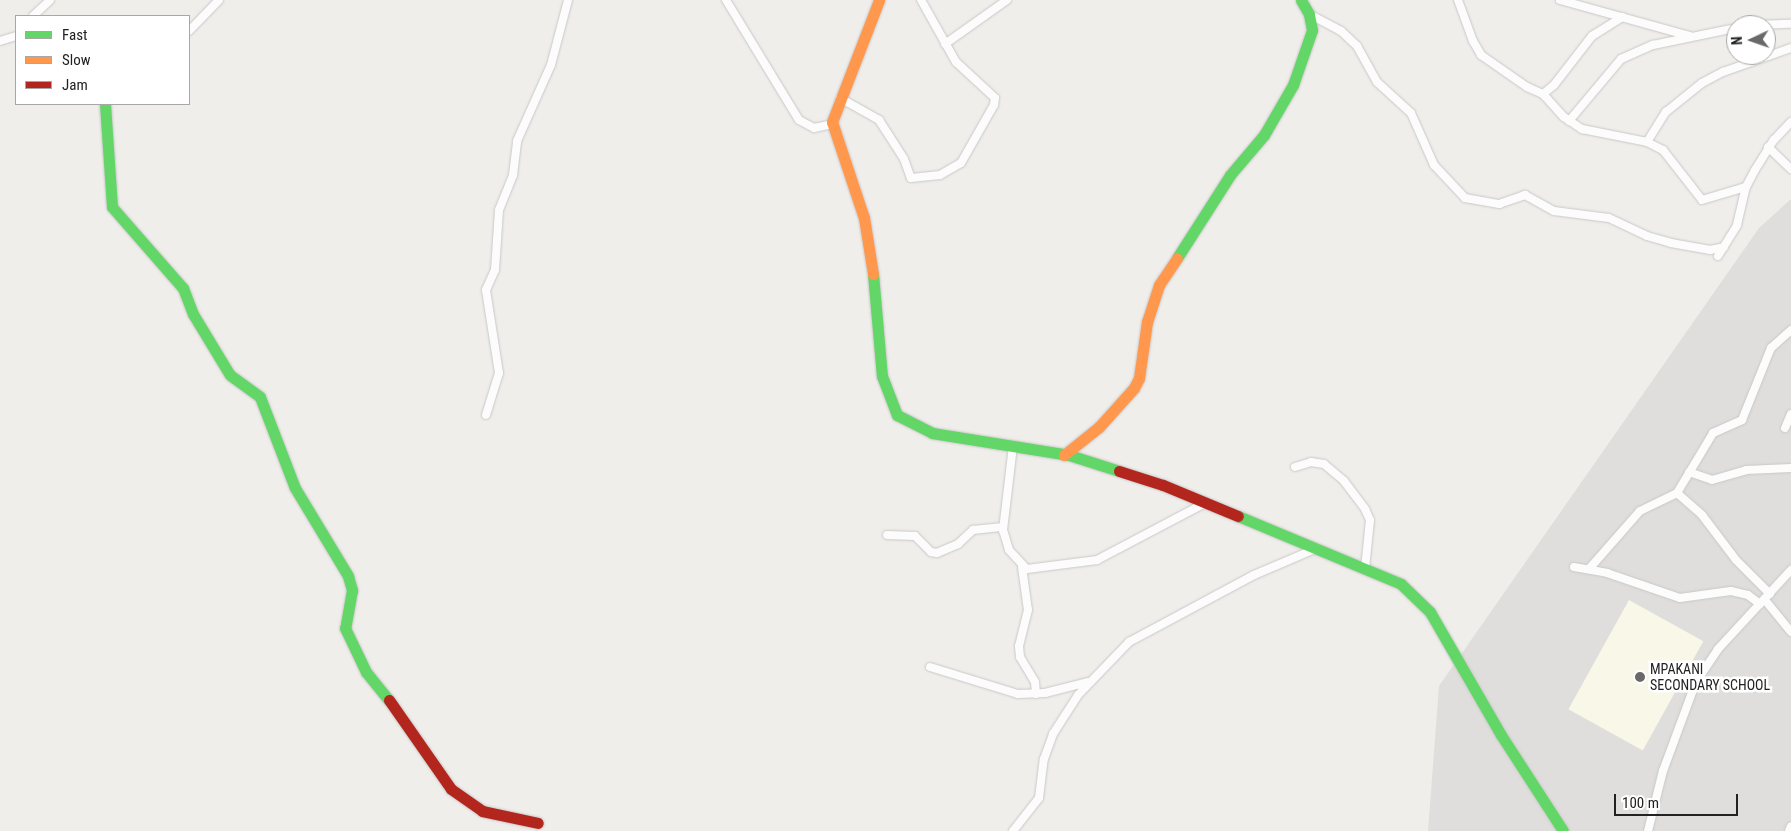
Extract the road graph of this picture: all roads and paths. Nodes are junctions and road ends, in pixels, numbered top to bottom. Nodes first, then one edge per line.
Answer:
1 (50, 0) edge
2 (219, 0) edge
3 (568, 0) edge
4 (726, 0) edge
5 (879, 0) edge
6 (921, 0) edge
7 (1007, 0) edge
8 (1301, 0) edge
9 (1458, 0) edge
10 (1560, 0) edge
11 (1310, 14) junction
12 (34, 15) edge
13 (1622, 17) junction
14 (1776, 24) edge
15 (1791, 24) edge
16 (190, 30) edge
17 (1726, 30) edge
18 (15, 36) edge
19 (1692, 37) junction
20 (0, 41) edge
21 (945, 44) junction
22 (1791, 48) edge
23 (1543, 94) junction
24 (840, 98) junction
25 (105, 105) edge
26 (1569, 121) junction
27 (1791, 122) edge
28 (832, 124) junction
29 (1647, 142) junction
30 (1768, 147) junction
31 (1791, 169) edge
32 (1746, 187) junction
33 (1724, 247) junction
34 (1718, 256) dead end
35 (1791, 330) edge
36 (1791, 414) edge
37 (486, 415) dead end
38 (1785, 428) dead end
39 (1013, 446) junction
40 (1064, 455) junction
41 (1295, 467) dead end
42 (1791, 468) edge
43 (1689, 472) junction
44 (1677, 493) junction
45 (1205, 503) junction
46 (1002, 527) junction
47 (887, 535) dead end
48 (1315, 549) junction
49 (1022, 567) junction
50 (1574, 567) dead end
51 (1365, 568) junction
52 (1589, 569) junction
53 (1791, 570) edge
54 (1765, 599) junction
55 (1791, 632) edge
56 (930, 667) dead end
57 (1090, 682) junction
58 (1036, 694) junction
59 (538, 823) dead end
60 (1791, 826) edge
61 (1013, 831) edge
62 (1563, 831) edge
63 (1648, 831) edge
64 (1789, 831) edge

1 - 12 street
2 - 16 street
3 - 37 street
4 - 28 street
5 - 24 street
6 - 21 street
7 - 21 street
8 - 11 street
9 - 23 street
10 - 13 street
11 - 33 street
11 - 40 street
13 - 19 street
13 - 23 street
14 - 15 street
17 - 19 street
18 - 20 street
19 - 26 street
21 - 24 street
22 - 29 street
23 - 26 street
24 - 28 street
25 - 59 street
26 - 29 street
27 - 30 street
28 - 39 street
29 - 32 street
30 - 31 street
30 - 32 street
32 - 33 street
33 - 34 street
35 - 43 street
36 - 38 street
39 - 40 street
39 - 46 street
40 - 45 street
41 - 51 street
42 - 43 street
43 - 44 street
44 - 52 street
44 - 54 street
45 - 48 street
45 - 49 street
46 - 47 street
46 - 49 street
48 - 51 street
48 - 57 street
49 - 58 street
50 - 52 street
51 - 62 street
52 - 54 street
53 - 54 street
54 - 55 street
54 - 63 street
56 - 58 street
57 - 58 street
57 - 61 street
60 - 64 street

